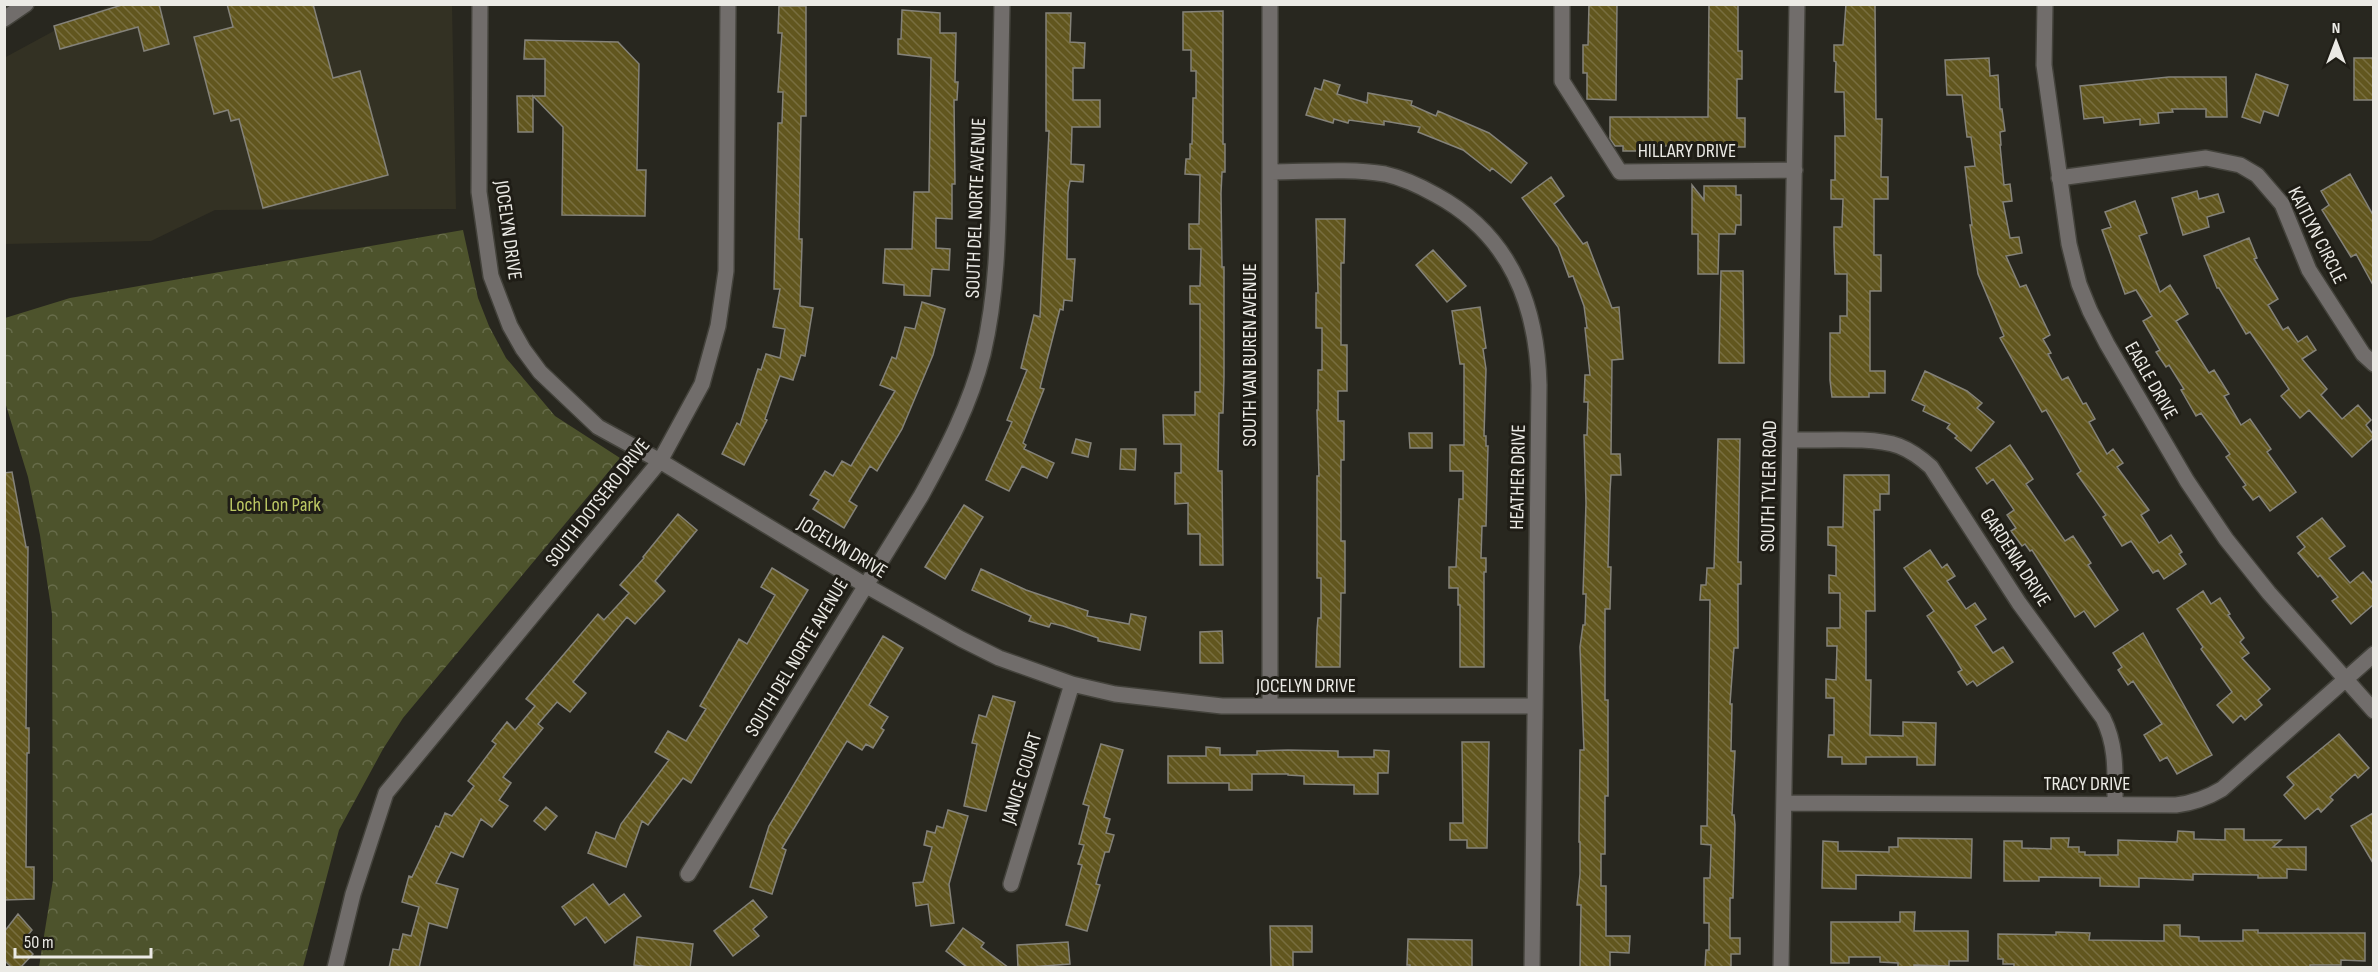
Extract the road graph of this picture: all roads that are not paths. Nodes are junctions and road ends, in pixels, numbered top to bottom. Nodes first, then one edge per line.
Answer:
1 (26, 4) edge
2 (480, 4) edge
3 (728, 4) edge
4 (1002, 4) edge
5 (1270, 4) edge
6 (1562, 4) edge
7 (1797, 4) edge
8 (2045, 4) edge
9 (4, 18) edge
10 (1795, 170) junction
11 (1271, 172) junction
12 (2059, 178) junction
13 (2373, 364) edge
14 (1790, 440) junction
15 (660, 461) junction
16 (865, 585) junction
17 (2373, 654) edge
18 (2345, 679) junction
19 (1072, 684) junction
20 (1270, 705) junction
21 (1535, 706) junction
22 (2373, 711) edge
23 (1784, 803) junction
24 (2115, 804) junction
25 (688, 874) dead end
26 (1011, 884) dead end
27 (335, 968) edge
28 (1532, 968) edge
29 (1781, 968) edge

1 - 9 street
2 - 15 street, JOCELYN DRIVE
3 - 15 street, SOUTH DOTSERO DRIVE
4 - 16 street, SOUTH DEL NORTE AVENUE
5 - 11 street, SOUTH VAN BUREN AVENUE
6 - 10 street, HILLARY DRIVE
7 - 10 street, SOUTH TYLER ROAD
8 - 12 street, EAGLE DRIVE
10 - 14 street, SOUTH TYLER ROAD
11 - 20 street, SOUTH VAN BUREN AVENUE
11 - 21 street, HEATHER DRIVE
12 - 13 street, KAITLYN CIRCLE
12 - 18 street, EAGLE DRIVE
14 - 23 street, SOUTH TYLER ROAD
14 - 24 street, GARDENIA DRIVE
15 - 16 street, JOCELYN DRIVE
15 - 27 street, SOUTH DOTSERO DRIVE
16 - 19 street, JOCELYN DRIVE
16 - 25 street, SOUTH DEL NORTE AVENUE
17 - 18 street
18 - 22 street, EAGLE DRIVE
18 - 24 street, TRACY DRIVE
19 - 20 street, JOCELYN DRIVE
19 - 26 street, JANICE COURT
20 - 21 street, JOCELYN DRIVE
21 - 28 street, HEATHER DRIVE
23 - 24 street, TRACY DRIVE
23 - 29 street, SOUTH TYLER ROAD

